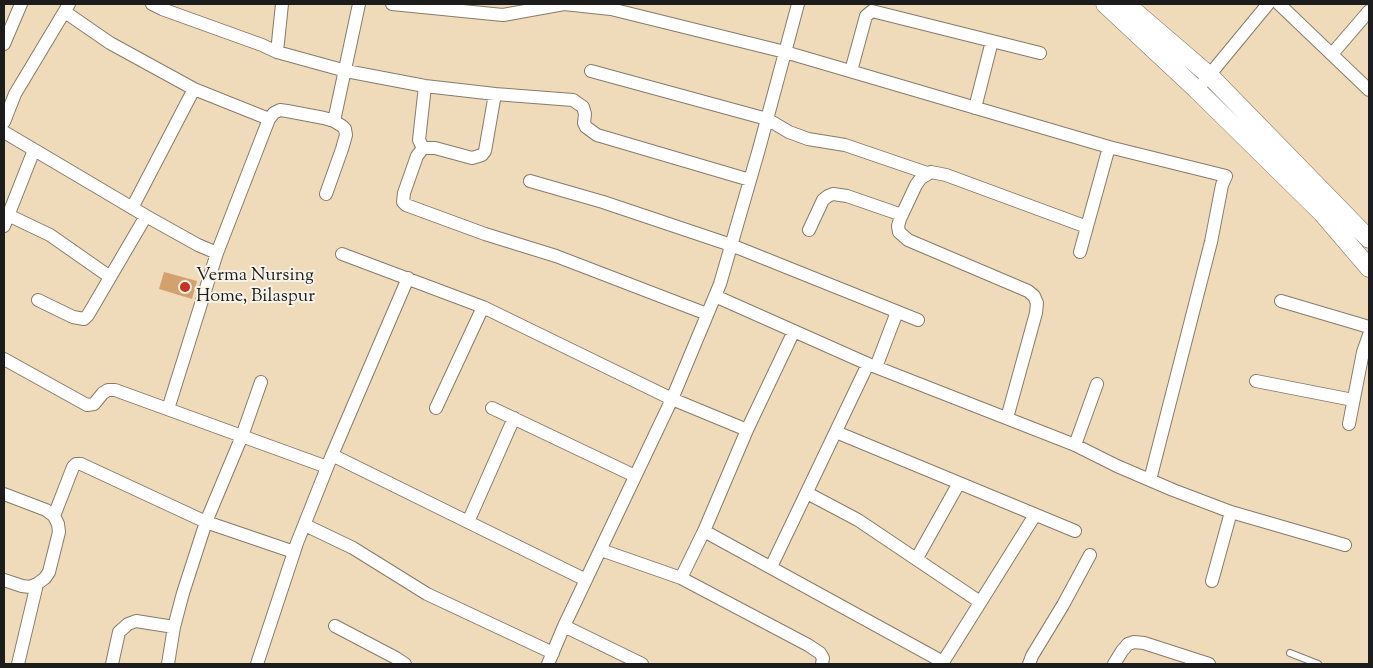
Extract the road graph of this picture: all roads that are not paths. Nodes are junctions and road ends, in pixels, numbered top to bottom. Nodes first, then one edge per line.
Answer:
1 (152, 4) edge
2 (282, 4) edge
3 (359, 4) edge
4 (392, 4) edge
5 (798, 4) edge
6 (1106, 4) edge
7 (1126, 4) edge
8 (1268, 4) edge
9 (1279, 4) edge
10 (18, 5) edge
11 (436, 6) edge
12 (532, 6) edge
13 (611, 6) edge
14 (67, 8) edge
15 (1369, 11) edge
16 (992, 41) junction
17 (4, 44) edge
18 (277, 52) junction
19 (785, 52) junction
20 (1040, 53) dead end
21 (1332, 54) junction
22 (346, 70) junction
23 (591, 72) dead end
24 (851, 72) junction
25 (1210, 76) junction
26 (425, 86) junction
27 (194, 89) junction
28 (1198, 90) junction
29 (1369, 90) edge
30 (494, 94) junction
31 (975, 108) junction
32 (269, 119) junction
33 (767, 119) junction
34 (334, 121) junction
35 (4, 122) edge
36 (4, 132) edge
37 (1109, 147) junction
38 (423, 148) junction
39 (34, 150) junction
40 (927, 173) junction
41 (750, 180) junction
42 (530, 182) dead end
43 (326, 194) dead end
44 (132, 208) junction
45 (902, 215) junction
46 (146, 216) junction
47 (6, 220) edge
48 (1087, 227) junction
49 (809, 230) dead end
50 (1369, 239) edge
51 (731, 245) junction
52 (1080, 252) dead end
53 (217, 253) junction
54 (342, 254) dead end
55 (1369, 268) edge
56 (110, 277) junction
57 (408, 278) junction
58 (715, 296) junction
59 (38, 300) dead end
60 (1281, 301) dead end
61 (483, 307) junction
62 (897, 312) junction
63 (707, 314) junction
64 (918, 320) dead end
65 (1369, 327) edge
66 (794, 330) junction
67 (1369, 335) edge
68 (4, 358) edge
69 (872, 365) junction
70 (1256, 381) dead end
71 (261, 382) dead end
72 (1097, 384) dead end
73 (672, 399) junction
74 (1353, 400) junction
75 (436, 408) dead end
76 (492, 408) dead end
77 (168, 410) junction
78 (514, 418) junction
79 (1007, 418) junction
80 (1349, 424) dead end
81 (747, 430) junction
82 (836, 432) junction
83 (242, 436) junction
84 (1075, 445) junction
85 (330, 461) junction
86 (636, 476) junction
87 (1150, 480) junction
88 (959, 483) junction
89 (807, 493) junction
90 (4, 494) edge
91 (1231, 512) junction
92 (1035, 515) junction
93 (54, 516) junction
94 (206, 522) junction
95 (468, 522) junction
96 (305, 525) junction
97 (704, 530) junction
98 (1075, 531) dead end
99 (1345, 545) dead end
100 (601, 550) junction
101 (294, 552) junction
102 (1090, 554) dead end
103 (917, 558) junction
104 (771, 567) junction
105 (681, 578) junction
106 (4, 580) edge
107 (586, 580) junction
108 (1212, 580) dead end
109 (37, 584) junction
110 (980, 602) junction
111 (335, 626) dead end
112 (564, 626) junction
113 (174, 628) junction
114 (1290, 653) dead end
115 (551, 659) edge
116 (943, 663) edge
117 (18, 664) edge
118 (112, 664) edge
119 (168, 664) edge
120 (257, 664) edge
121 (406, 664) edge
122 (642, 664) edge
123 (822, 664) edge
124 (1029, 664) edge
125 (1114, 664) edge
126 (1209, 664) edge
127 (1318, 664) edge

1 - 18 street
2 - 18 street
3 - 22 street
4 - 11 street
5 - 19 street
6 - 28 main road
7 - 25 main road
8 - 25 street
9 - 21 street
10 - 17 street
11 - 12 street
12 - 13 street
13 - 19 street
14 - 27 street
14 - 35 street
15 - 21 street
16 - 20 street
16 - 24 street
16 - 31 street
18 - 22 street
19 - 24 street
19 - 33 street
21 - 29 street
22 - 26 street
22 - 34 street
23 - 33 street
24 - 31 street
25 - 28 street
25 - 50 main road
26 - 30 street
26 - 38 street
27 - 32 street
27 - 44 street
28 - 55 main road
30 - 38 street
30 - 41 street
31 - 37 street
32 - 34 street
32 - 53 street
33 - 40 street
33 - 41 street
34 - 43 street
36 - 39 street
37 - 48 street
37 - 87 street
38 - 63 street
39 - 44 street
39 - 47 street
40 - 45 street
40 - 48 street
41 - 51 street
42 - 51 street
44 - 46 street
45 - 49 street
45 - 79 street
46 - 53 street
46 - 56 street
47 - 56 street
48 - 52 street
51 - 58 street
51 - 62 street
53 - 77 street
54 - 57 street
56 - 59 street
57 - 61 street
57 - 85 street
58 - 63 street
58 - 66 street
60 - 65 street
61 - 73 street
61 - 75 street
62 - 64 street
62 - 69 street
63 - 73 street
66 - 69 street
66 - 81 street
67 - 74 street
68 - 77 street
69 - 79 street
69 - 82 street
70 - 74 street
71 - 83 street
72 - 84 street
73 - 81 street
73 - 86 street
74 - 80 street
76 - 78 street
77 - 83 street
78 - 86 street
78 - 95 street
79 - 84 street
81 - 97 street
82 - 88 street
82 - 89 street
83 - 85 street
83 - 94 street
84 - 87 street
85 - 95 street
85 - 96 street
86 - 100 street
87 - 91 street
88 - 92 street
88 - 103 street
89 - 103 street
89 - 104 street
90 - 93 street
91 - 99 street
91 - 108 street
92 - 98 street
92 - 110 street
93 - 94 street
93 - 109 street
94 - 101 street
94 - 113 street
95 - 107 street
96 - 101 street
96 - 115 street
97 - 104 street
97 - 105 street
100 - 105 street
100 - 107 street
101 - 120 street
102 - 124 street
103 - 110 street
104 - 116 street
105 - 123 street
106 - 109 street
107 - 112 street
109 - 117 street
110 - 116 street
111 - 121 street
112 - 115 street
112 - 122 street
113 - 118 street
113 - 119 street
114 - 127 lane
125 - 126 street

